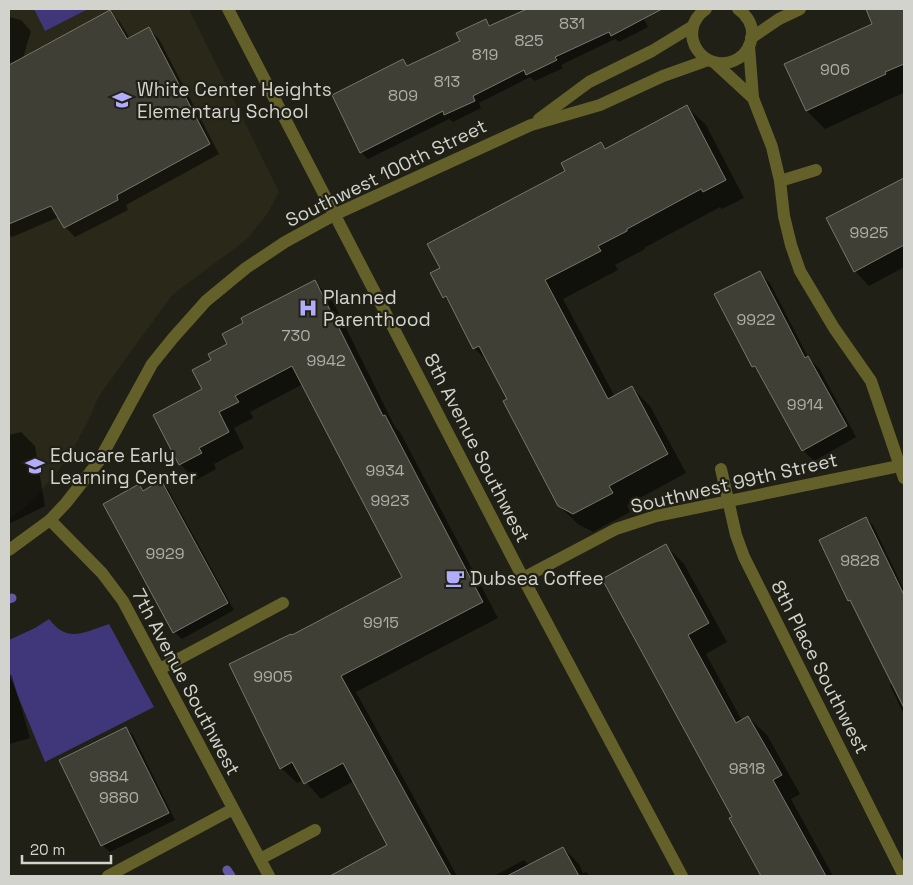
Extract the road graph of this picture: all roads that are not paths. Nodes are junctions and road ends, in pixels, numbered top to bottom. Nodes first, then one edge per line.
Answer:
1 (228, 9) edge
2 (693, 9) edge
3 (706, 9) edge
4 (738, 9) edge
5 (800, 9) edge
6 (694, 24) junction
7 (750, 42) junction
8 (712, 62) junction
9 (753, 98) junction
10 (531, 125) junction
11 (816, 170) dead end
12 (780, 181) junction
13 (336, 214) junction
14 (902, 465) edge
15 (721, 469) dead end
16 (904, 478) edge
17 (730, 501) junction
18 (50, 520) junction
19 (9, 550) edge
20 (523, 578) junction
21 (282, 603) dead end
22 (160, 669) junction
23 (234, 808) junction
24 (315, 830) dead end
25 (260, 858) junction
26 (108, 876) edge
27 (269, 876) edge
28 (682, 876) edge
29 (904, 876) edge

1 - 13 street, 8th Avenue Southwest
2 - 6 street
3 - 6 street, Southwest 100th Street
4 - 7 street
5 - 7 street
6 - 8 street
6 - 10 street, Southwest 100th Street
7 - 8 street, Southwest 100th Street
7 - 9 street
8 - 9 street
8 - 10 street, Southwest 100th Street
9 - 12 street
10 - 13 street, Southwest 100th Street
11 - 12 street
12 - 14 street
13 - 18 street, Southwest 100th Street
13 - 20 street, 8th Avenue Southwest
14 - 16 street
14 - 17 street, Southwest 99th Street
15 - 17 street, 8th Place Southwest
17 - 20 street, Southwest 99th Street
17 - 29 street, 8th Place Southwest
18 - 19 street, Southwest 100th Street
18 - 22 street, 7th Avenue Southwest
20 - 28 street, 8th Avenue Southwest
21 - 22 street
22 - 23 street, 7th Avenue Southwest
23 - 25 street, 7th Avenue Southwest
23 - 26 street
24 - 25 street
25 - 27 street, 7th Avenue Southwest

